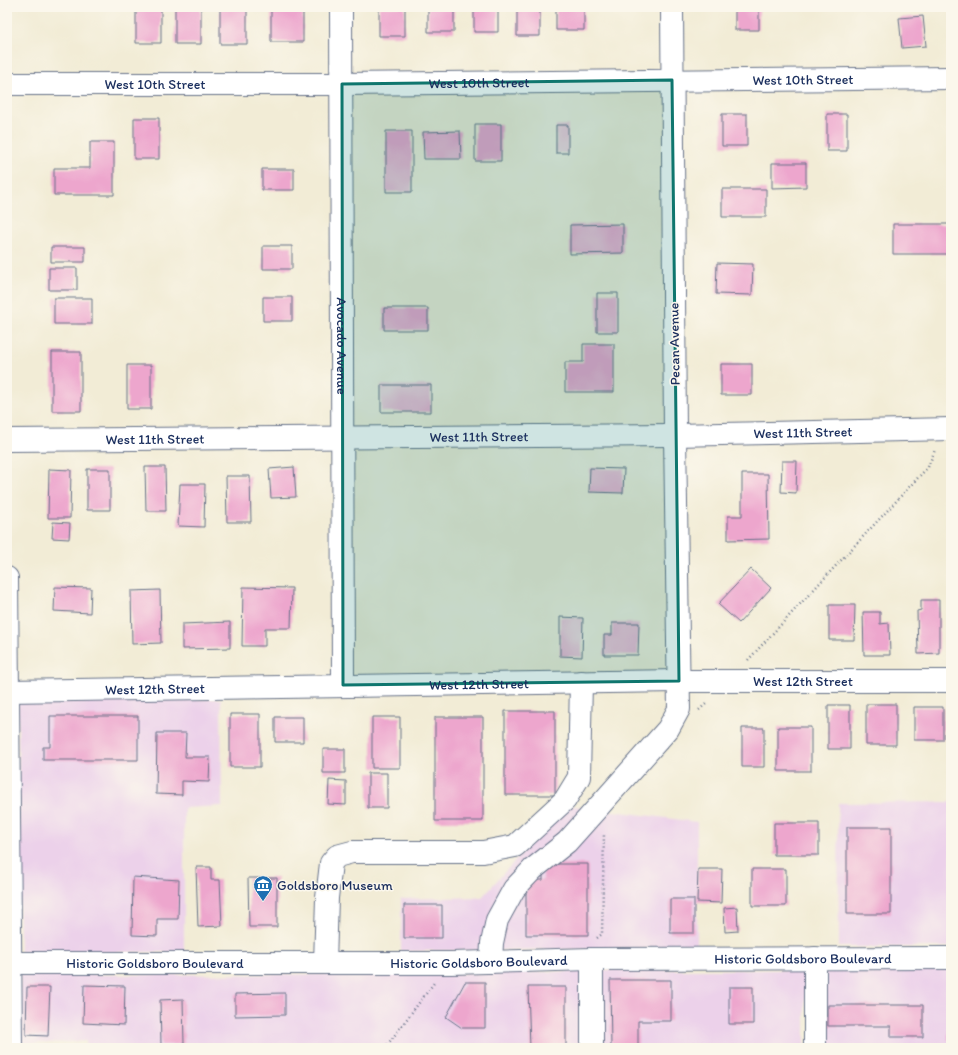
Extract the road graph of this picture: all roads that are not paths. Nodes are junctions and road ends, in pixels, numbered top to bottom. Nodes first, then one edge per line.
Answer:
1 (341, 7) edge
2 (672, 7) edge
3 (951, 78) edge
4 (672, 80) junction
5 (7, 84) edge
6 (342, 84) junction
7 (951, 429) edge
8 (675, 435) junction
9 (343, 437) junction
10 (7, 440) edge
11 (7, 578) edge
12 (951, 680) edge
13 (679, 681) junction
14 (581, 682) junction
15 (343, 686) junction
16 (8, 691) edge
17 (815, 958) junction
18 (951, 958) edge
19 (592, 959) junction
20 (491, 962) junction
21 (9, 963) edge
22 (325, 963) junction
23 (11, 1048) edge
24 (592, 1048) edge
25 (815, 1048) edge

1 - 6 street, Avocado Avenue
2 - 4 street, Pecan Avenue
3 - 4 street, West 10th Street
4 - 6 street, West 10th Street
4 - 8 street, Pecan Avenue
5 - 6 street, West 10th Street
6 - 9 street, Avocado Avenue
7 - 8 street, West 11th Street
8 - 9 street, West 11th Street
8 - 13 street, Pecan Avenue
9 - 10 street, West 11th Street
9 - 15 street, Avocado Avenue
11 - 16 street
12 - 13 street, West 12th Street
13 - 14 street, West 12th Street
13 - 20 street, Pecan Avenue
14 - 15 street, West 12th Street
14 - 22 street
15 - 16 street, West 12th Street
16 - 21 street
17 - 18 street, Historic Goldsboro Boulevard
17 - 19 street, Historic Goldsboro Boulevard
17 - 25 street
19 - 20 street, Historic Goldsboro Boulevard
19 - 24 street
20 - 22 street, Historic Goldsboro Boulevard
21 - 22 street, Historic Goldsboro Boulevard
21 - 23 street

